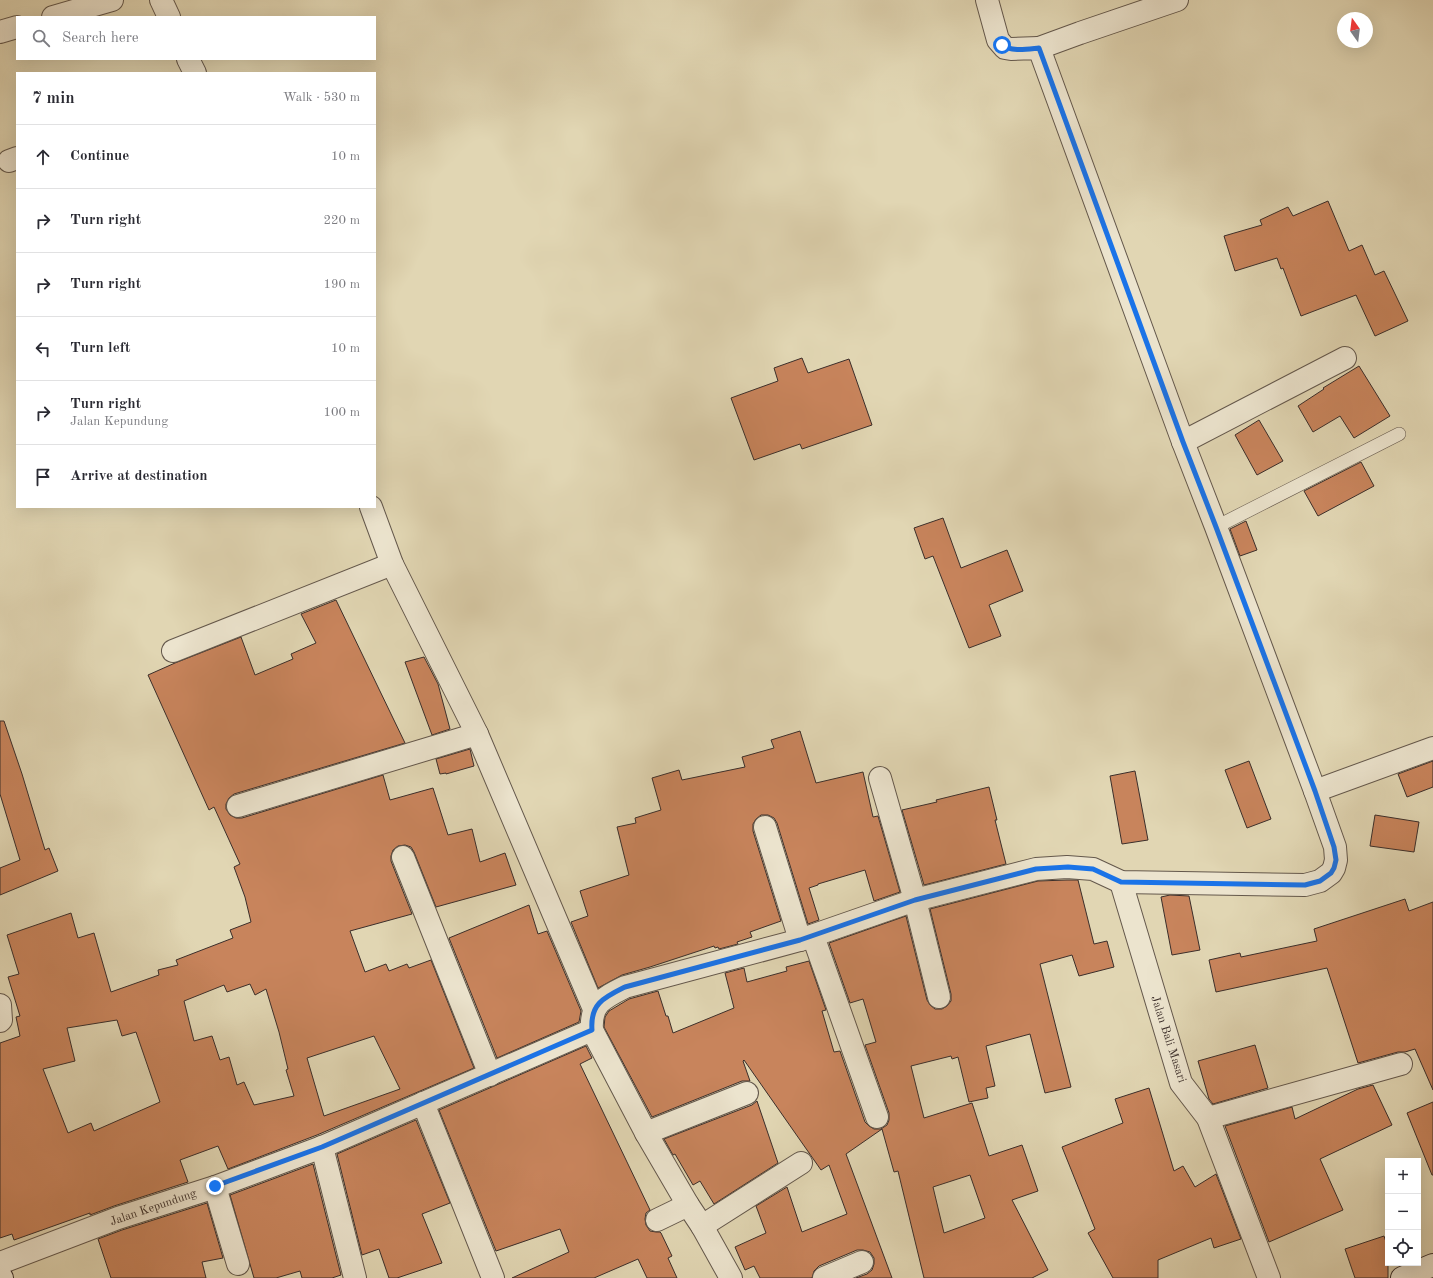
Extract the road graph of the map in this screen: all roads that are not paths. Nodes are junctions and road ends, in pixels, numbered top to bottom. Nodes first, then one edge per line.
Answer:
1 (112, 0) edge
2 (161, 0) edge
3 (987, 0) edge
4 (1177, 0) edge
5 (56, 16) edge
6 (169, 16) edge
7 (16, 27) edge
8 (0, 32) edge
9 (1039, 48) junction
10 (188, 60) edge
11 (194, 72) edge
12 (1345, 358) dead end
13 (1399, 434) dead end
14 (1183, 442) junction
15 (371, 508) edge
16 (1216, 527) junction
17 (392, 564) junction
18 (174, 651) dead end
19 (477, 734) junction
20 (1433, 748) edge
21 (880, 778) dead end
22 (1315, 791) junction
23 (238, 806) dead end
24 (765, 827) dead end
25 (403, 857) dead end
26 (1121, 882) junction
27 (915, 900) junction
28 (807, 938) junction
29 (939, 997) dead end
30 (0, 1005) edge
31 (594, 1008) junction
32 (0, 1021) edge
33 (592, 1030) junction
34 (1401, 1064) dead end
35 (490, 1075) junction
36 (746, 1093) dead end
37 (423, 1103) junction
38 (877, 1117) dead end
39 (1208, 1118) junction
40 (646, 1133) junction
41 (322, 1147) junction
42 (801, 1163) dead end
43 (215, 1186) junction
44 (688, 1205) junction
45 (657, 1220) dead end
46 (702, 1226) junction
47 (862, 1262) dead end
48 (0, 1263) edge
49 (238, 1264) dead end
50 (1433, 1265) edge
51 (0, 1275) edge
52 (2, 1278) edge
53 (355, 1278) edge
54 (493, 1278) edge
55 (731, 1278) edge
56 (824, 1278) edge
57 (1269, 1278) edge
58 (1402, 1278) edge

1 - 5 street
2 - 6 street
3 - 9 street
4 - 9 street
7 - 8 street
9 - 14 street
10 - 11 street
12 - 14 street
13 - 16 lane
14 - 16 street
15 - 17 street
16 - 22 street
17 - 18 street
17 - 19 street
19 - 23 street
19 - 31 street
20 - 22 street
21 - 27 street
22 - 26 street
24 - 28 street
25 - 35 street
26 - 27 street
26 - 39 street, Jalan Bali Masari
27 - 28 street
27 - 29 street
28 - 31 street
28 - 38 street
30 - 32 street
31 - 33 street
33 - 35 street, Jalan Kepundung
33 - 40 street
34 - 39 street
35 - 37 street, Jalan Kepundung
36 - 40 street
37 - 41 street, Jalan Kepundung
37 - 54 street
39 - 57 street, Jalan Bali Masari
40 - 44 street
41 - 43 street, Jalan Kepundung
41 - 53 street
42 - 46 street
43 - 48 street, Jalan Kepundung
43 - 49 street
44 - 45 street
44 - 46 street
46 - 55 street
47 - 56 street
50 - 58 street
51 - 52 street

